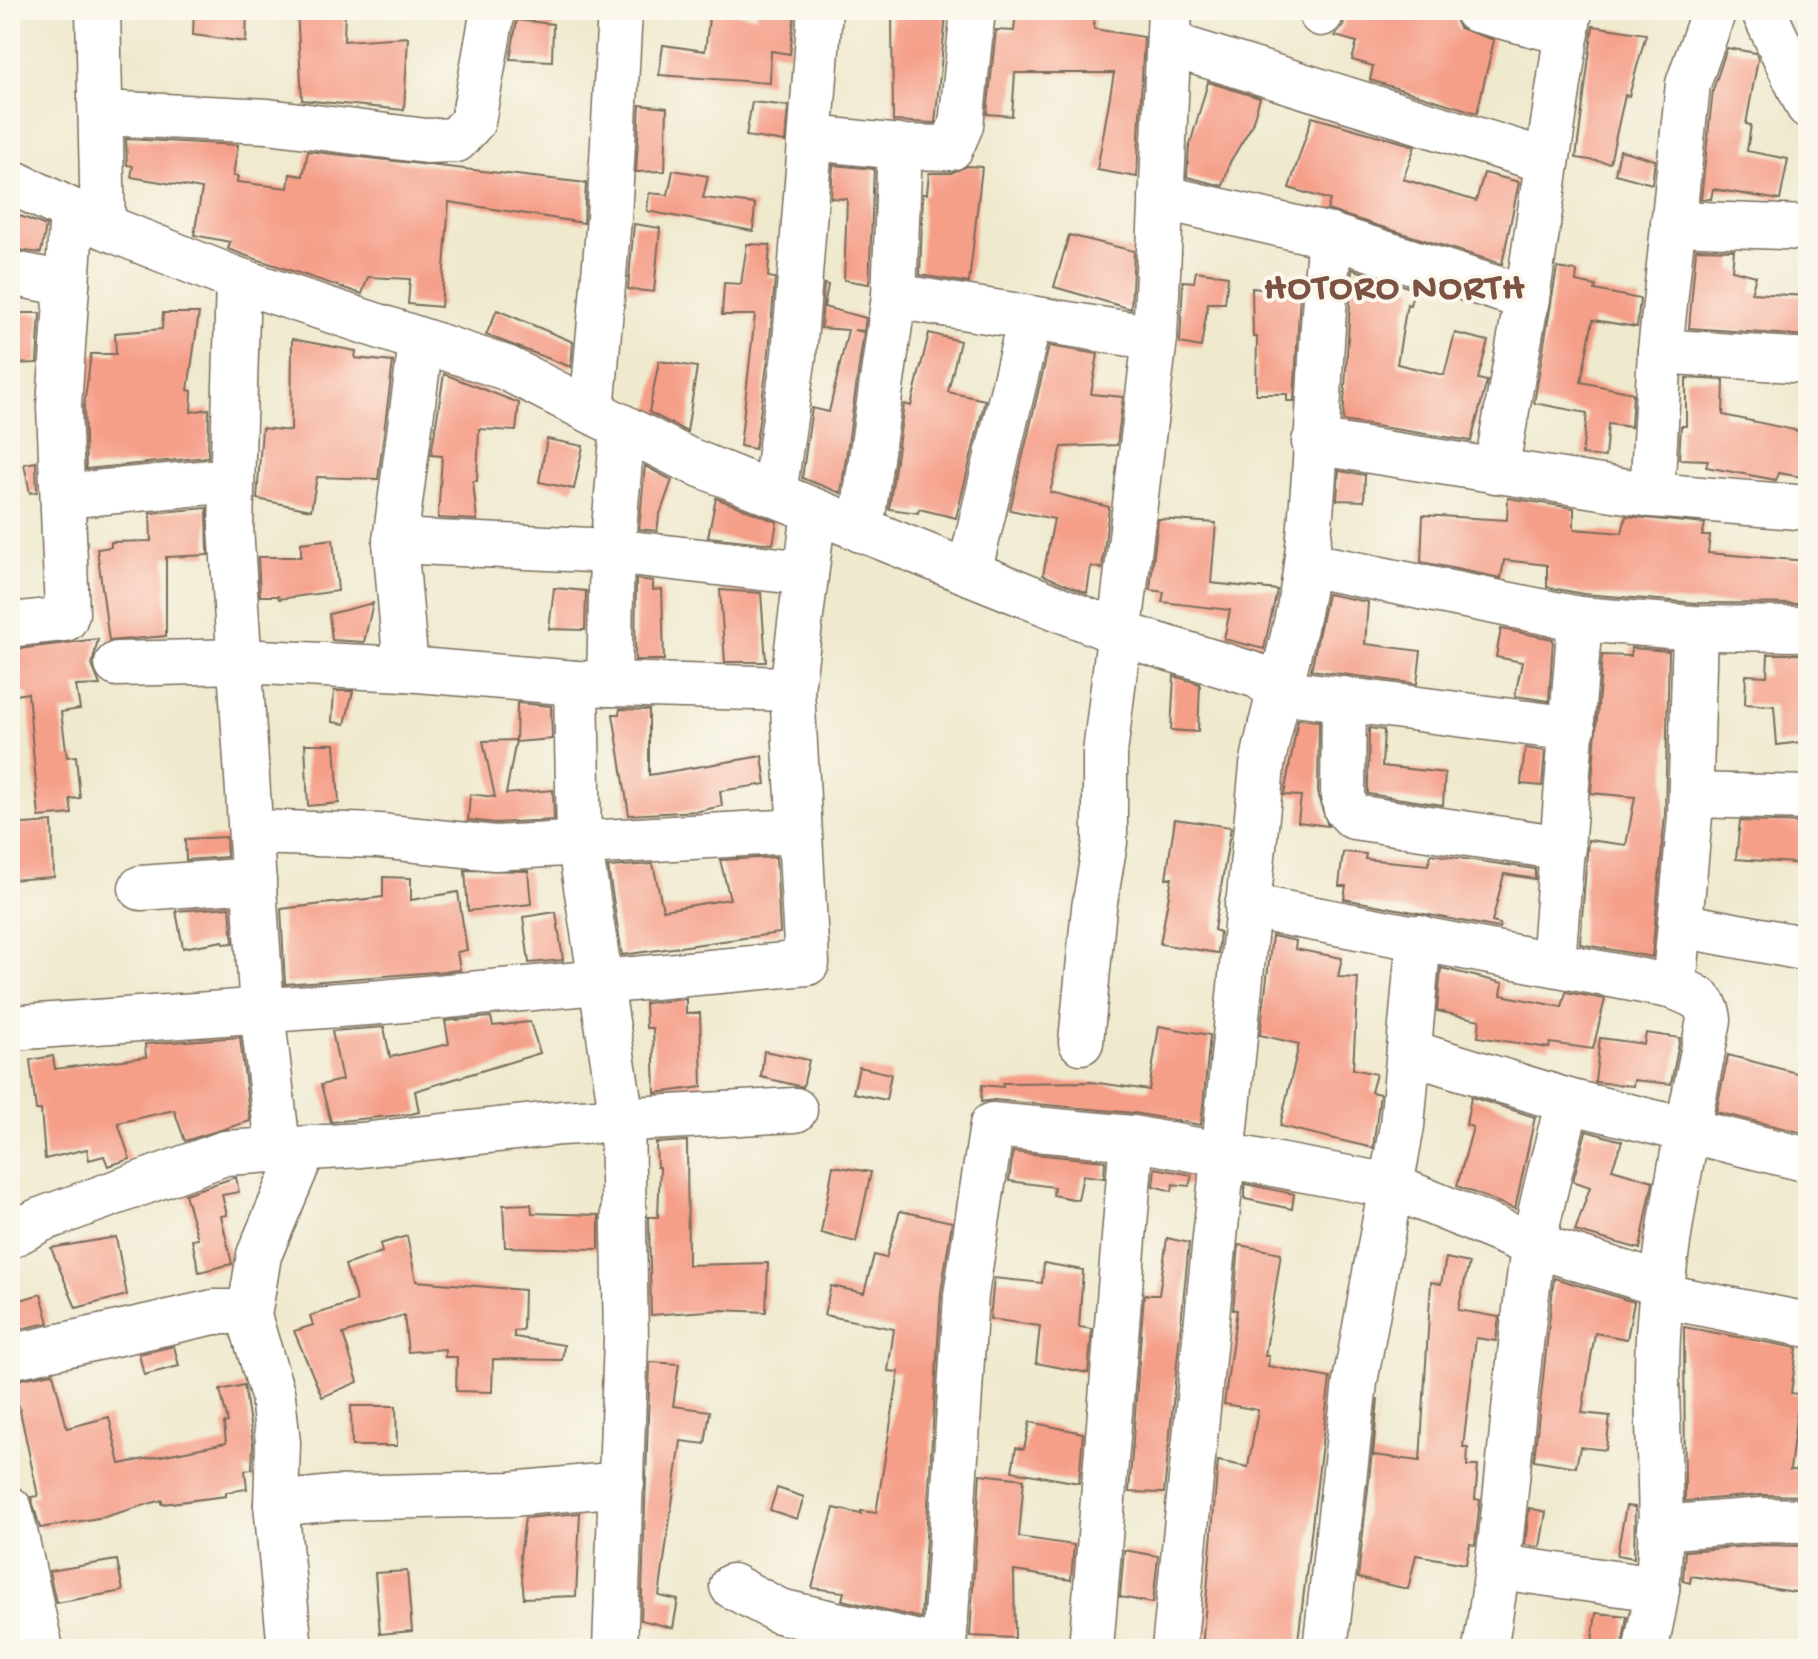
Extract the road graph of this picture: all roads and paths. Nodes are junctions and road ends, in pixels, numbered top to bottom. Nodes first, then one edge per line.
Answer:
1 (98, 10) edge
2 (493, 10) edge
3 (620, 10) edge
4 (820, 10) edge
5 (973, 10) edge
6 (1476, 10) edge
7 (1714, 10) edge
8 (1763, 10) edge
9 (1568, 22) edge
10 (1170, 27) edge
11 (1807, 102) edge
12 (101, 113) junction
13 (812, 138) junction
14 (900, 147) junction
15 (1546, 161) junction
16 (10, 181) edge
17 (1161, 197) junction
18 (88, 219) junction
19 (1673, 223) junction
20 (1808, 228) edge
21 (1330, 236) junction
22 (10, 273) edge
23 (238, 280) junction
24 (67, 284) junction
25 (894, 296) junction
26 (1527, 298) junction
27 (1030, 318) junction
28 (1155, 338) junction
29 (421, 342) junction
30 (1660, 351) junction
31 (1808, 361) edge
32 (607, 419) junction
33 (1314, 442) junction
34 (1496, 471) junction
35 (232, 480) junction
36 (774, 494) junction
37 (1652, 495) junction
38 (63, 496) junction
39 (1808, 508) edge
40 (814, 511) junction
41 (861, 530) junction
42 (395, 541) junction
43 (612, 551) junction
44 (1306, 564) junction
45 (806, 573) junction
46 (969, 573) junction
47 (1580, 619) junction
48 (10, 625) edge
49 (1695, 628) junction
50 (1808, 629) edge
51 (1122, 634) junction
52 (240, 661) junction
53 (117, 664) dead end
54 (406, 669) junction
55 (593, 684) junction
56 (792, 689) junction
57 (1279, 691) junction
58 (1344, 699) junction
59 (1573, 729) junction
60 (1691, 795) junction
61 (1808, 798) edge
62 (798, 831) junction
63 (251, 832) junction
64 (579, 841) junction
65 (1563, 848) junction
66 (254, 880) junction
67 (141, 888) dead end
68 (1247, 906) junction
69 (1680, 925) junction
70 (1419, 937) junction
71 (1808, 949) edge
72 (1553, 963) junction
73 (601, 982) junction
74 (1674, 987) junction
75 (262, 1011) junction
76 (10, 1028) edge
77 (1081, 1042) dead end
78 (1409, 1052) junction
79 (1568, 1101) junction
80 (795, 1110) dead end
81 (622, 1119) junction
82 (1687, 1132) junction
83 (1132, 1138) junction
84 (291, 1148) junction
85 (1223, 1153) junction
86 (1808, 1160) edge
87 (1391, 1186) junction
88 (10, 1236) edge
89 (1534, 1245) junction
90 (1663, 1291) junction
91 (249, 1316) junction
92 (1808, 1325) edge
93 (10, 1357) edge
94 (622, 1484) junction
95 (276, 1504) junction
96 (10, 1509) edge
97 (1808, 1521) edge
98 (1659, 1528) junction
99 (1499, 1567) junction
100 (732, 1586) dead end
101 (1657, 1589) junction
102 (41, 1649) edge
103 (290, 1649) edge
104 (615, 1649) edge
105 (944, 1649) edge
106 (1091, 1649) edge
107 (1174, 1649) edge
108 (1325, 1649) edge
109 (1485, 1649) edge
110 (1646, 1649) edge

1 - 12 street
2 - 12 street
3 - 32 street
4 - 13 street
5 - 14 street
6 - 9 street
7 - 19 street
8 - 11 street
9 - 15 street
10 - 15 street
10 - 17 street
12 - 18 street
13 - 14 street
13 - 36 street
14 - 25 street
15 - 26 street
16 - 18 street
17 - 21 street
17 - 28 street
18 - 23 street
18 - 24 street
19 - 20 street
19 - 30 street
21 - 26 street
21 - 33 street
22 - 24 street
23 - 29 street
23 - 35 street
24 - 38 street
25 - 27 street
25 - 41 street
26 - 34 street
27 - 28 street
27 - 46 street
28 - 51 street
29 - 32 street
29 - 42 street
30 - 31 street
30 - 37 street
32 - 36 street
32 - 43 street
33 - 34 street
33 - 44 street
34 - 37 street
35 - 38 street
35 - 52 street
36 - 40 street
37 - 39 street
38 - 48 street
40 - 41 street
40 - 45 street
41 - 46 street
42 - 43 street
42 - 54 street
43 - 45 street
43 - 55 street
44 - 47 street
44 - 57 street
45 - 56 street
46 - 51 street
47 - 49 street
47 - 59 street
49 - 50 street
49 - 60 street
51 - 57 street
51 - 77 street
52 - 53 street
52 - 54 street
52 - 63 street
54 - 55 street
55 - 56 street
55 - 64 street
56 - 62 street
57 - 58 street
57 - 68 street
58 - 59 street
58 - 65 street
59 - 65 street
60 - 61 street
60 - 69 street
62 - 64 street
62 - 73 street
63 - 64 street
63 - 66 street
64 - 73 street
65 - 72 street
66 - 67 street
66 - 75 street
68 - 70 street
68 - 85 street
69 - 71 street
69 - 74 street
70 - 72 street
70 - 78 street
72 - 74 street
73 - 75 street
73 - 81 street
74 - 82 street
75 - 76 street
75 - 84 street
78 - 79 street
78 - 87 street
79 - 82 street
79 - 89 street
80 - 81 street
81 - 84 street
81 - 94 street
82 - 86 street
82 - 90 street
83 - 85 street
83 - 105 street
83 - 106 street
84 - 88 street
84 - 91 street
85 - 87 street
85 - 107 street
87 - 89 street
87 - 108 street
89 - 90 street
89 - 99 street
90 - 92 street
90 - 98 street
91 - 93 street
91 - 95 street
94 - 95 street
94 - 104 street
95 - 103 street
96 - 102 street
97 - 98 street
98 - 101 street
99 - 101 street
99 - 109 street
100 - 105 street
101 - 110 street

